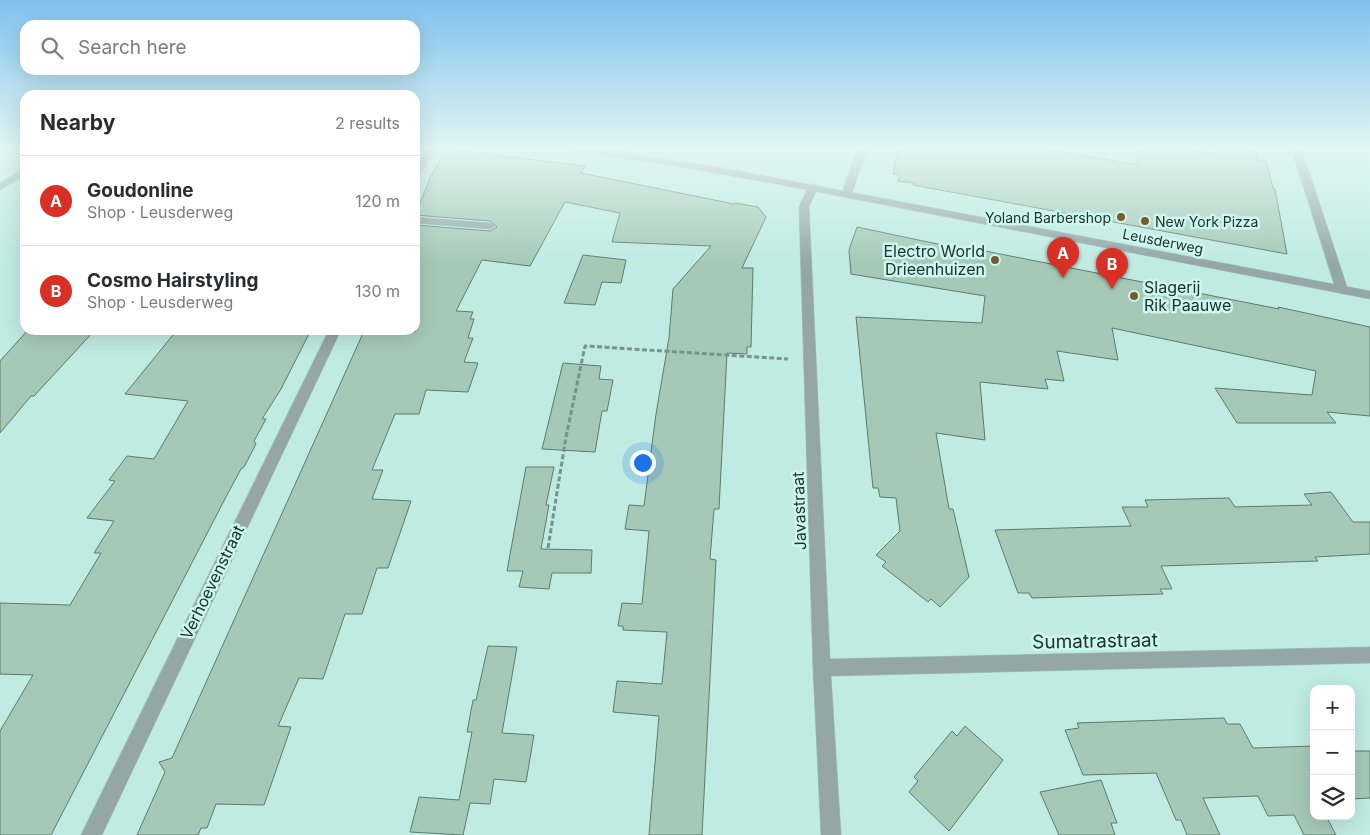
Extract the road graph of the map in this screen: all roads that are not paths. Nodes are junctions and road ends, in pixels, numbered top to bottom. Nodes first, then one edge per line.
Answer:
1 (808, 186) edge
2 (849, 186) edge
3 (1307, 186) edge
4 (813, 187) junction
5 (847, 193) junction
6 (420, 220) edge
7 (490, 226) dead end
8 (1342, 290) junction
9 (1370, 295) edge
10 (333, 335) edge
11 (1370, 654) edge
12 (822, 668) junction
13 (91, 835) edge
14 (831, 835) edge

1 - 4 street, Leusderweg
2 - 5 street
3 - 8 street
4 - 5 street, Leusderweg
4 - 12 street, Javastraat
5 - 8 street, Leusderweg
6 - 7 street
8 - 9 street, Leusderweg
10 - 13 street, Verhoevenstraat
11 - 12 street, Sumatrastraat
12 - 14 street, Javastraat

